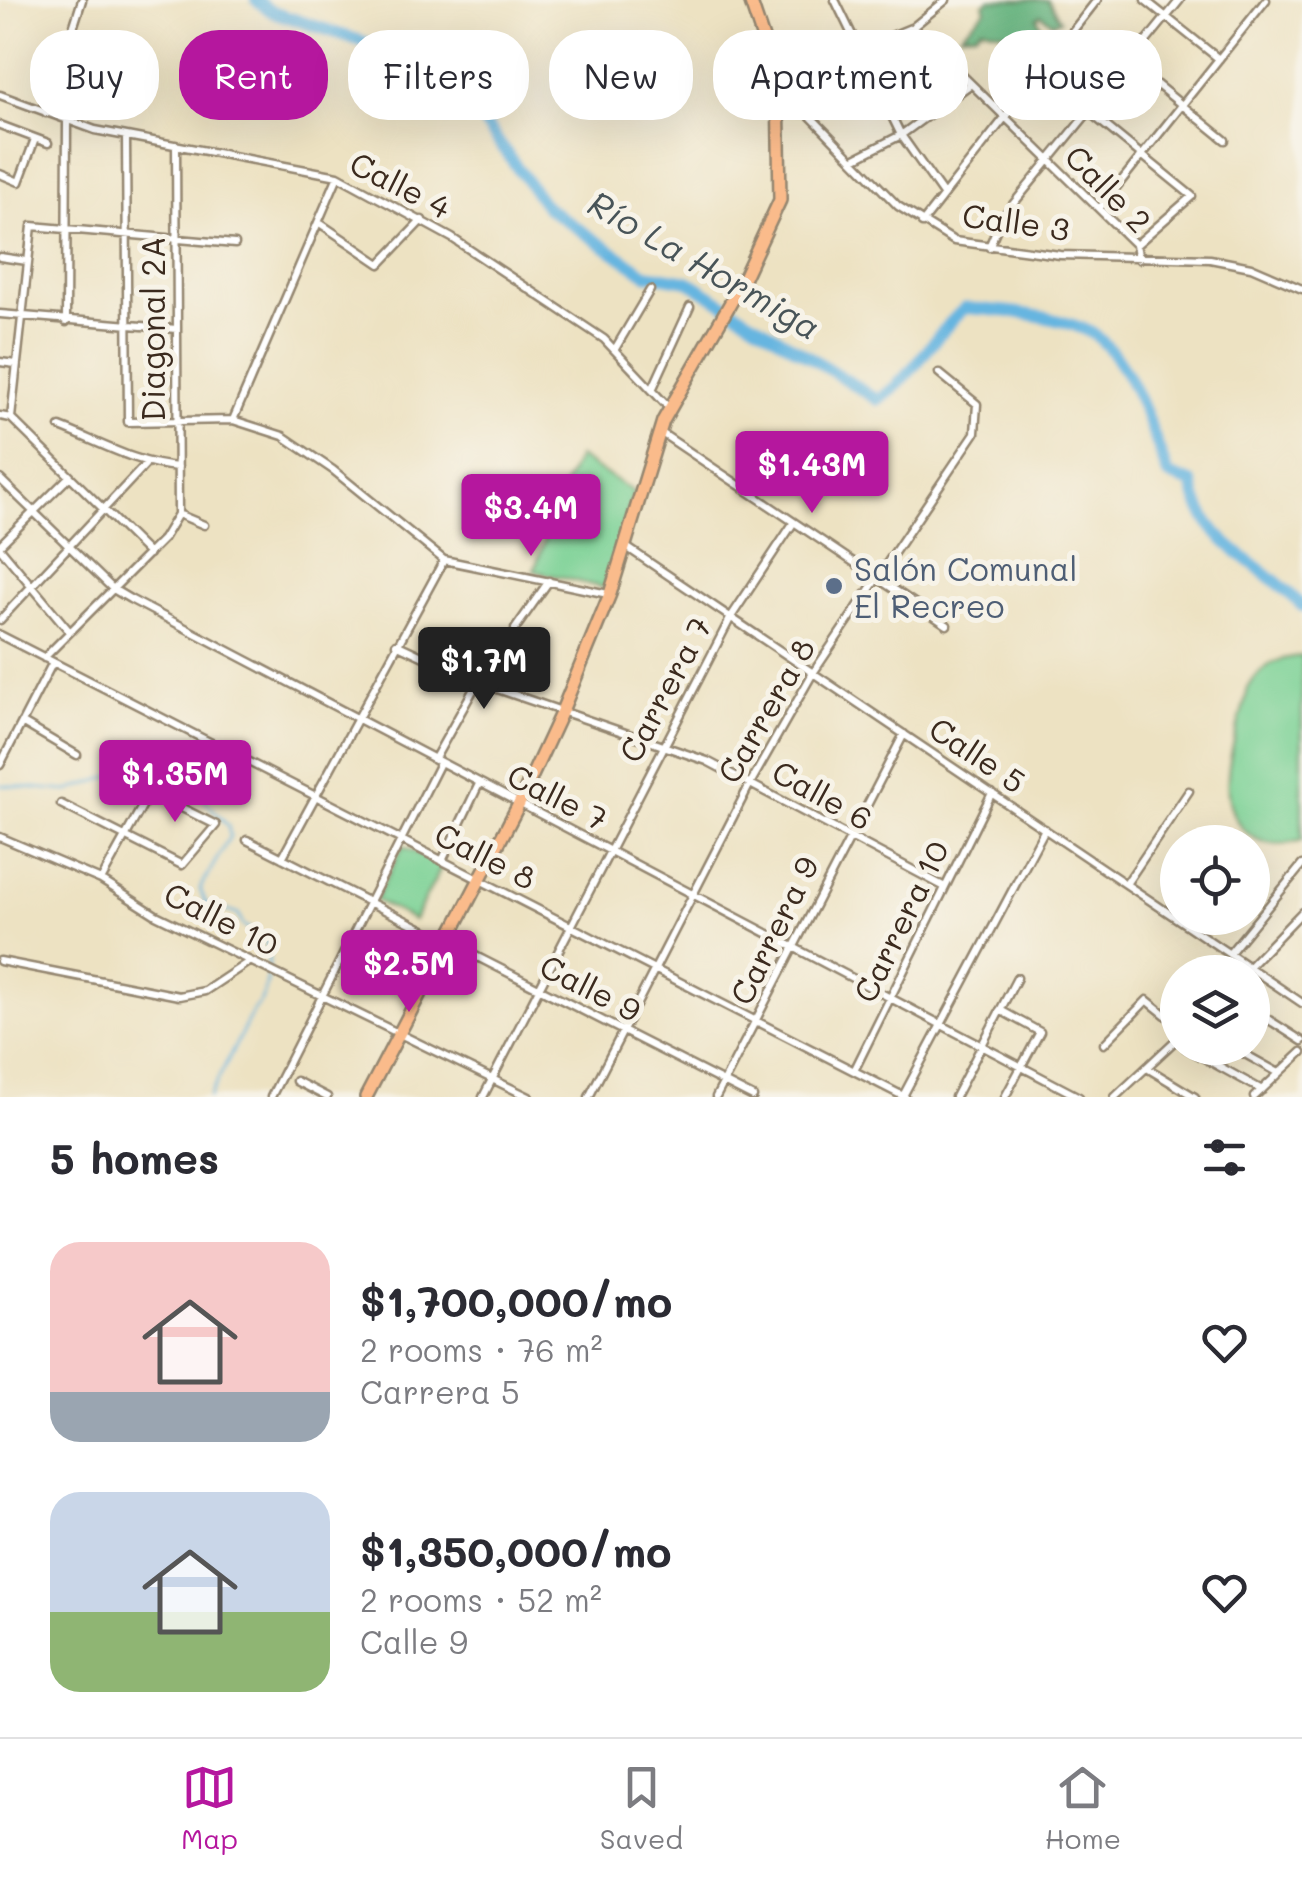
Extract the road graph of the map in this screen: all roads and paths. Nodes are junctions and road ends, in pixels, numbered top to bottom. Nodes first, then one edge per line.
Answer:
1 (82, 0) edge
2 (750, 0) edge
3 (835, 0) edge
4 (946, 0) edge
5 (1097, 0) edge
6 (1146, 0) edge
7 (1180, 0) edge
8 (1266, 0) edge
9 (1166, 16) junction
10 (913, 27) junction
11 (72, 30) edge
12 (760, 30) edge
13 (849, 30) edge
14 (907, 30) edge
15 (1073, 30) edge
16 (1155, 30) edge
17 (1219, 59) junction
18 (971, 84) junction
19 (1162, 90) edge
20 (0, 95) edge
21 (988, 100) edge
22 (1180, 105) junction
23 (30, 107) edge
24 (67, 120) joint
25 (779, 120) edge
26 (815, 120) edge
27 (893, 120) edge
28 (1000, 120) edge
29 (1009, 120) edge
30 (1085, 120) edge
31 (1102, 120) edge
32 (0, 125) edge
33 (901, 135) junction
34 (126, 136) junction
35 (36, 139) junction
36 (1225, 140) dead end
37 (48, 144) dead end
38 (176, 145) junction
39 (1142, 156) junction
40 (854, 159) junction
41 (1050, 162) junction
42 (0, 174) edge
43 (338, 176) junction
44 (942, 193) junction
45 (1098, 209) junction
46 (422, 220) junction
47 (922, 223) junction
48 (321, 224) junction
49 (67, 229) junction
50 (127, 234) junction
51 (176, 239) junction
52 (235, 244) dead end
53 (1136, 245) junction
54 (988, 246) junction
55 (0, 258) edge
56 (1139, 259) junction
57 (26, 262) junction
58 (1302, 289) edge
59 (650, 290) dead end
60 (690, 307) dead end
61 (0, 314) edge
62 (21, 318) junction
63 (66, 322) junction
64 (128, 327) junction
65 (177, 329) junction
66 (615, 349) junction
67 (0, 362) edge
68 (16, 364) junction
69 (939, 373) dead end
70 (652, 390) junction
71 (669, 408) junction
72 (0, 416) edge
73 (10, 418) junction
74 (233, 420) junction
75 (178, 423) junction
76 (60, 427) dead end
77 (660, 432) junction
78 (145, 465) junction
79 (178, 467) junction
80 (70, 476) junction
81 (0, 479) edge
82 (104, 510) junction
83 (35, 511) junction
84 (178, 514) junction
85 (792, 524) junction
86 (204, 526) dead end
87 (69, 545) junction
88 (0, 546) edge
89 (625, 546) junction
90 (149, 554) junction
91 (444, 560) junction
92 (876, 579) junction
93 (549, 582) junction
94 (30, 585) junction
95 (114, 589) junction
96 (610, 594) junction
97 (731, 617) junction
98 (0, 620) edge
99 (947, 626) dead end
100 (515, 629) dead end
101 (70, 632) junction
102 (0, 634) edge
103 (396, 644) junction
104 (499, 644) dead end
105 (44, 658) junction
106 (53, 662) junction
107 (813, 672) junction
108 (480, 684) junction
109 (562, 711) junction
110 (356, 720) junction
111 (23, 723) junction
112 (904, 734) junction
113 (664, 744) junction
114 (77, 755) dead end
115 (437, 762) junction
116 (0, 765) edge
117 (751, 782) junction
118 (479, 784) junction
119 (1189, 791) dead end
120 (992, 793) junction
121 (316, 796) junction
122 (61, 804) dead end
123 (519, 804) junction
124 (1045, 829) junction
125 (0, 836) edge
126 (126, 836) junction
127 (848, 837) junction
128 (400, 839) junction
129 (246, 840) dead end
130 (607, 850) junction
131 (282, 858) junction
132 (442, 861) junction
133 (1302, 865) edge
134 (101, 880) junction
135 (480, 880) junction
136 (1126, 884) junction
137 (943, 886) junction
138 (693, 894) junction
139 (367, 901) junction
140 (1302, 912) edge
141 (568, 925) junction
142 (448, 942) junction
143 (794, 946) junction
144 (1229, 954) joint
145 (1261, 955) edge
146 (0, 961) edge
147 (250, 961) junction
148 (655, 969) junction
149 (1018, 978) dead end
150 (1270, 983) edge
151 (536, 987) junction
152 (323, 994) junction
153 (890, 996) junction
154 (1302, 1002) edge
155 (1000, 1010) junction
156 (1160, 1010) edge
157 (1270, 1020) edge
158 (756, 1021) junction
159 (940, 1022) junction
160 (401, 1031) junction
161 (624, 1032) junction
162 (1302, 1040) edge
163 (982, 1044) junction
164 (1104, 1044) dead end
165 (1302, 1052) edge
166 (1160, 1056) edge
167 (1022, 1065) junction
168 (1217, 1065) edge
169 (1263, 1065) edge
170 (1147, 1068) junction
171 (854, 1071) junction
172 (1279, 1074) junction
173 (492, 1078) junction
174 (296, 1082) dead end
175 (724, 1082) junction
176 (1262, 1090) junction
177 (270, 1097) edge
178 (327, 1097) edge
179 (366, 1097) edge
180 (482, 1097) edge
181 (529, 1097) edge
182 (589, 1097) edge
183 (716, 1097) edge
184 (752, 1097) edge
185 (903, 1097) edge
186 (955, 1097) edge
187 (1005, 1097) edge
188 (1078, 1097) edge
189 (1115, 1097) edge
190 (1195, 1097) edge
191 (1254, 1097) edge

1 - 11 street
2 - 12 main road
3 - 13 street
4 - 10 street
5 - 15 street
6 - 9 street
7 - 9 street
8 - 17 street
9 - 16 street
9 - 17 street
10 - 14 street
10 - 18 street, Calle 2
17 - 22 street
18 - 21 street, Calle 2
18 - 33 street
19 - 22 street
20 - 23 street, Calle 4
22 - 36 street
22 - 39 street
24 - 34 street, Calle 4
24 - 49 street
25 - 71 main road
26 - 40 street, Calle 3
27 - 33 street
28 - 44 street
29 - 41 street, Calle 2
30 - 41 street
31 - 39 street
32 - 35 street
33 - 40 street
33 - 44 street
34 - 38 street, Calle 4
34 - 50 street
35 - 37 street
35 - 42 street
38 - 43 street, Calle 4
38 - 51 street, Diagonal 2A
39 - 45 street
39 - 53 street
40 - 47 street, Calle 3
41 - 45 street, Calle 2
41 - 54 street
43 - 46 street, Calle 4
43 - 48 street
44 - 47 street
45 - 53 street, Calle 2
46 - 48 street
46 - 66 street, Calle 4
47 - 54 street, Calle 3
48 - 74 street
49 - 50 street
49 - 57 street
49 - 63 street
50 - 51 street
50 - 64 street
51 - 52 street
51 - 65 street, Diagonal 2A
53 - 56 street, Calle 2
54 - 56 street, Calle 3
55 - 57 street
56 - 58 street, Calle 3
57 - 62 street
59 - 66 street
60 - 70 street
61 - 62 street
62 - 63 street
62 - 68 street
63 - 64 street
64 - 65 street
64 - 75 street
65 - 75 street, Diagonal 2A
66 - 70 street, Calle 4
67 - 68 street
68 - 73 street
69 - 92 street, Carrera 8
70 - 71 street, Calle 4
71 - 77 main road
72 - 73 street
73 - 80 street
74 - 75 street
74 - 91 street
75 - 79 street, Diagonal 2A
76 - 78 street
77 - 85 street
77 - 89 main road
78 - 79 street
78 - 82 street
79 - 84 street, Diagonal 2A
80 - 82 street
80 - 83 street
81 - 83 street, Calle 7
82 - 87 street
82 - 90 street
83 - 87 street, Calle 7
83 - 88 street
84 - 86 street
84 - 90 street
85 - 92 street
85 - 97 street, Carrera 7
87 - 94 street
87 - 95 street, Calle 7
88 - 94 street
89 - 96 main road
89 - 97 street, Calle 5
90 - 95 street
91 - 93 street
91 - 103 street
92 - 99 street
92 - 107 street, Carrera 8
93 - 96 street
93 - 100 street
94 - 98 street
94 - 101 street
95 - 101 street
95 - 110 street, Calle 7
96 - 109 main road
97 - 107 street, Calle 5
97 - 113 street, Carrera 7
101 - 105 street
102 - 105 street, Calle 8
103 - 108 street, Calle 6
103 - 110 street
104 - 108 street
105 - 106 street, Calle 8
106 - 111 street
106 - 121 street, Calle 8
107 - 112 street, Calle 5
107 - 117 street, Carrera 8
108 - 109 street, Calle 6
108 - 115 street
109 - 113 street, Calle 6
109 - 123 main road
110 - 115 street, Calle 7
110 - 121 street
111 - 114 street
111 - 116 street
112 - 120 street, Calle 5
112 - 127 street, Carrera 9
113 - 117 street, Calle 6
113 - 130 street, Carrera 7
115 - 118 street, Calle 7
115 - 128 street
117 - 127 street, Calle 6
117 - 138 street, Carrera 8
118 - 123 street, Calle 7
118 - 132 street
119 - 136 street
120 - 124 street, Calle 5
120 - 137 street, Carrera 10
121 - 128 street, Calle 8
121 - 131 street
122 - 126 street
123 - 130 street, Calle 7
123 - 135 main road
124 - 136 street, Calle 5
124 - 159 street
125 - 134 street, Calle 10
126 - 126 street
126 - 134 street
127 - 137 street, Calle 6
127 - 143 street, Carrera 9
128 - 132 street, Calle 8
128 - 139 street
129 - 131 street, Calle 9
130 - 138 street, Calle 7
130 - 141 street, Carrera 7
131 - 139 street, Calle 9
132 - 135 street, Calle 8
133 - 144 street
134 - 147 street, Calle 10
135 - 141 street, Calle 8
135 - 142 main road
136 - 144 street, Calle 5
137 - 153 street, Carrera 10
138 - 143 street, Calle 7
138 - 148 street, Carrera 8
139 - 142 street, Calle 9
139 - 152 street
140 - 145 street
141 - 148 street, Calle 8
141 - 151 street, Carrera 7
142 - 151 street, Calle 9
142 - 160 main road
143 - 153 street, Calle 7
143 - 158 street, Carrera 9
146 - 147 street
147 - 152 street, Calle 10
148 - 158 street, Calle 8
148 - 161 street, Carrera 8
149 - 155 street
150 - 154 street, Calle 5
151 - 161 street, Calle 9
151 - 173 street, Carrera 7
152 - 160 street, Calle 10
152 - 177 street
153 - 159 street, Calle 7
153 - 171 street, Carrera 10
155 - 163 street
155 - 167 street
156 - 164 street
157 - 162 street
158 - 171 street, Calle 8
158 - 175 street, Carrera 9
159 - 163 street, Calle 7
159 - 185 street
160 - 173 street, Calle 10
160 - 179 main road
161 - 175 street, Calle 9
161 - 182 street, Carrera 8
163 - 167 street, Calle 7
163 - 186 street
165 - 172 street
166 - 170 street
167 - 187 street
167 - 188 street, Calle 7
168 - 176 street
169 - 172 street
170 - 189 street
170 - 190 street
171 - 185 street, Calle 8
172 - 176 street
173 - 180 street, Carrera 7
173 - 181 street, Calle 10
174 - 178 street
175 - 183 street, Carrera 9
175 - 184 street, Calle 9
176 - 191 street

